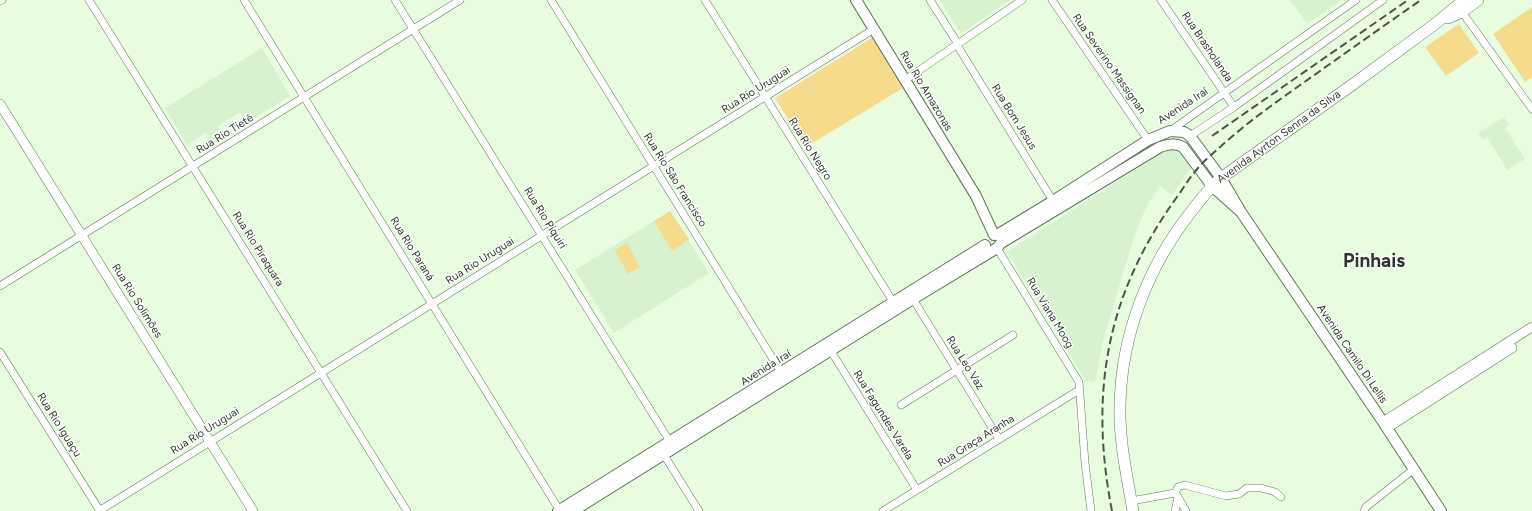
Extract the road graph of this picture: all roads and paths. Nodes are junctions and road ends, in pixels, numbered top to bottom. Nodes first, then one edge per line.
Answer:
1 (89, 0) edge
2 (244, 0) edge
3 (396, 0) edge
4 (460, 0) edge
5 (551, 0) edge
6 (705, 0) edge
7 (856, 0) edge
8 (930, 0) edge
9 (1022, 0) edge
10 (1052, 0) edge
11 (1161, 0) edge
12 (1356, 0) edge
13 (1383, 0) edge
14 (1464, 0) edge
15 (1478, 0) edge
16 (1462, 12) junction
17 (1435, 24) junction
18 (413, 29) junction
19 (874, 29) junction
20 (957, 45) junction
21 (905, 80) junction
22 (1225, 93) junction
23 (765, 97) junction
24 (304, 98) junction
25 (0, 104) edge
26 (1234, 107) junction
27 (1532, 109) edge
28 (1170, 131) junction
29 (1190, 136) junction
30 (1148, 140) junction
31 (1183, 147) joint
32 (654, 166) junction
33 (194, 167) junction
34 (1221, 178) junction
35 (1212, 186) junction
36 (976, 196) junction
37 (1053, 201) junction
38 (1241, 212) junction
39 (1012, 226) junction
40 (542, 235) junction
41 (82, 236) junction
42 (993, 242) junction
43 (0, 286) edge
44 (913, 299) junction
45 (432, 304) junction
46 (896, 305) junction
47 (1532, 327) edge
48 (1013, 335) dead end
49 (1532, 335) edge
50 (831, 351) junction
51 (0, 352) edge
52 (957, 371) junction
53 (321, 372) junction
54 (781, 372) junction
55 (770, 384) junction
56 (1079, 390) junction
57 (901, 405) dead end
58 (1385, 425) junction
59 (1000, 439) junction
60 (210, 441) junction
61 (672, 445) junction
62 (664, 455) junction
63 (1414, 469) junction
64 (917, 490) junction
65 (1177, 495) junction
66 (1282, 497) dead end
67 (1132, 506) edge
68 (576, 507) edge
69 (99, 511) edge
70 (253, 511) edge
71 (407, 511) edge
72 (559, 511) edge
73 (699, 511) edge
74 (883, 511) edge
75 (1091, 511) edge
76 (1175, 511) edge
77 (1186, 511) edge
78 (1364, 511) edge
79 (1441, 511) edge

1 - 33 street, Rua Rio Piraquara
2 - 24 street, Rua Rio Paraná
3 - 18 street, Rua Rio Piquiri
4 - 18 street, Rua Rio Tietê
5 - 32 street, Rua Rio São Francisco
6 - 23 street, Rua Rio Negro
7 - 19 main road, Rua Rio Amazonas
8 - 20 street, Rua Bom Jesus
9 - 20 street
10 - 30 street, Rua Severino Massignan
11 - 22 street, Rua Brasholanda
12 - 22 street, Avenida Iraí
13 - 26 street
14 - 17 main road, Avenida Ayrton Senna da Silva
15 - 16 main road, Avenida Ayrton Senna da Silva
16 - 17 main road, Avenida Ayrton Senna da Silva
16 - 27 street
17 - 34 main road, Avenida Ayrton Senna da Silva
18 - 24 street, Rua Rio Tietê
18 - 40 street, Rua Rio Piquiri
19 - 21 main road, Rua Rio Amazonas
19 - 23 street, Rua Rio Uruguai
20 - 21 street
20 - 37 street, Rua Bom Jesus
21 - 36 main road, Rua Rio Amazonas
22 - 26 street, Rua Brasholanda
22 - 28 street, Avenida Iraí
23 - 32 street, Rua Rio Uruguai
23 - 46 street, Rua Rio Negro
24 - 33 street, Rua Rio Tietê
24 - 45 street, Rua Rio Paraná
25 - 41 street, Rua Rio Solimões
26 - 29 street
28 - 29 main road
28 - 30 main road, Avenida Iraí
29 - 34 main road, Avenida Camilo Di Lellis
30 - 37 main road, Avenida Iraí
31 - 35 main road, Avenida Camilo Di Lellis
31 - 42 main road, Avenida Iraí
32 - 40 street, Rua Rio Uruguai
32 - 54 street, Rua Rio São Francisco
33 - 41 street, Rua Rio Tietê
33 - 53 street, Rua Rio Piraquara
34 - 35 main road, Avenida Ayrton Senna da Silva
34 - 38 main road, Avenida Camilo Di Lellis
35 - 38 main road, Avenida Camilo Di Lellis
35 - 67 main road, Avenida Ayrton Senna da Silva
36 - 39 main road
36 - 42 main road, Rua Rio Amazonas
37 - 39 main road, Avenida Iraí
38 - 58 main road, Avenida Camilo Di Lellis
39 - 42 main road, Avenida Iraí
40 - 45 street, Rua Rio Uruguai
40 - 61 street, Rua Rio Piquiri
41 - 43 street, Rua Rio Tietê
41 - 60 street, Rua Rio Solimões
42 - 44 main road, Avenida Iraí
42 - 46 main road, Avenida Iraí
42 - 56 street, Rua Viana Moog
44 - 46 main road, Avenida Iraí
44 - 52 street, Rua Leo Vaz
45 - 53 street, Rua Rio Uruguai
45 - 72 street, Rua Rio Paraná
46 - 50 main road, Avenida Iraí
46 - 54 main road, Avenida Iraí
47 - 58 street
48 - 52 street
49 - 58 street
50 - 55 main road, Avenida Iraí
50 - 64 street, Rua Fagundes Varela
51 - 69 street, Rua Rio Iguaçu
52 - 57 street
52 - 59 street, Rua Leo Vaz
53 - 60 street, Rua Rio Uruguai
53 - 71 street, Rua Rio Piraquara
54 - 55 main road, Avenida Iraí
55 - 61 main road, Avenida Iraí
56 - 59 street, Rua Graça Aranha
56 - 75 street, Rua Viana Moog
58 - 63 main road, Avenida Camilo Di Lellis
59 - 64 street, Rua Graça Aranha
60 - 69 street, Rua Rio Uruguai
60 - 70 street, Rua Rio Solimões
61 - 62 main road, Avenida Iraí
61 - 68 main road, Avenida Iraí
62 - 68 main road, Avenida Iraí
62 - 73 street
63 - 78 street
63 - 79 main road, Avenida Camilo Di Lellis
64 - 74 street, Rua Graça Aranha
65 - 66 street
65 - 67 street
65 - 76 street
65 - 77 street
68 - 72 main road, Avenida Iraí

